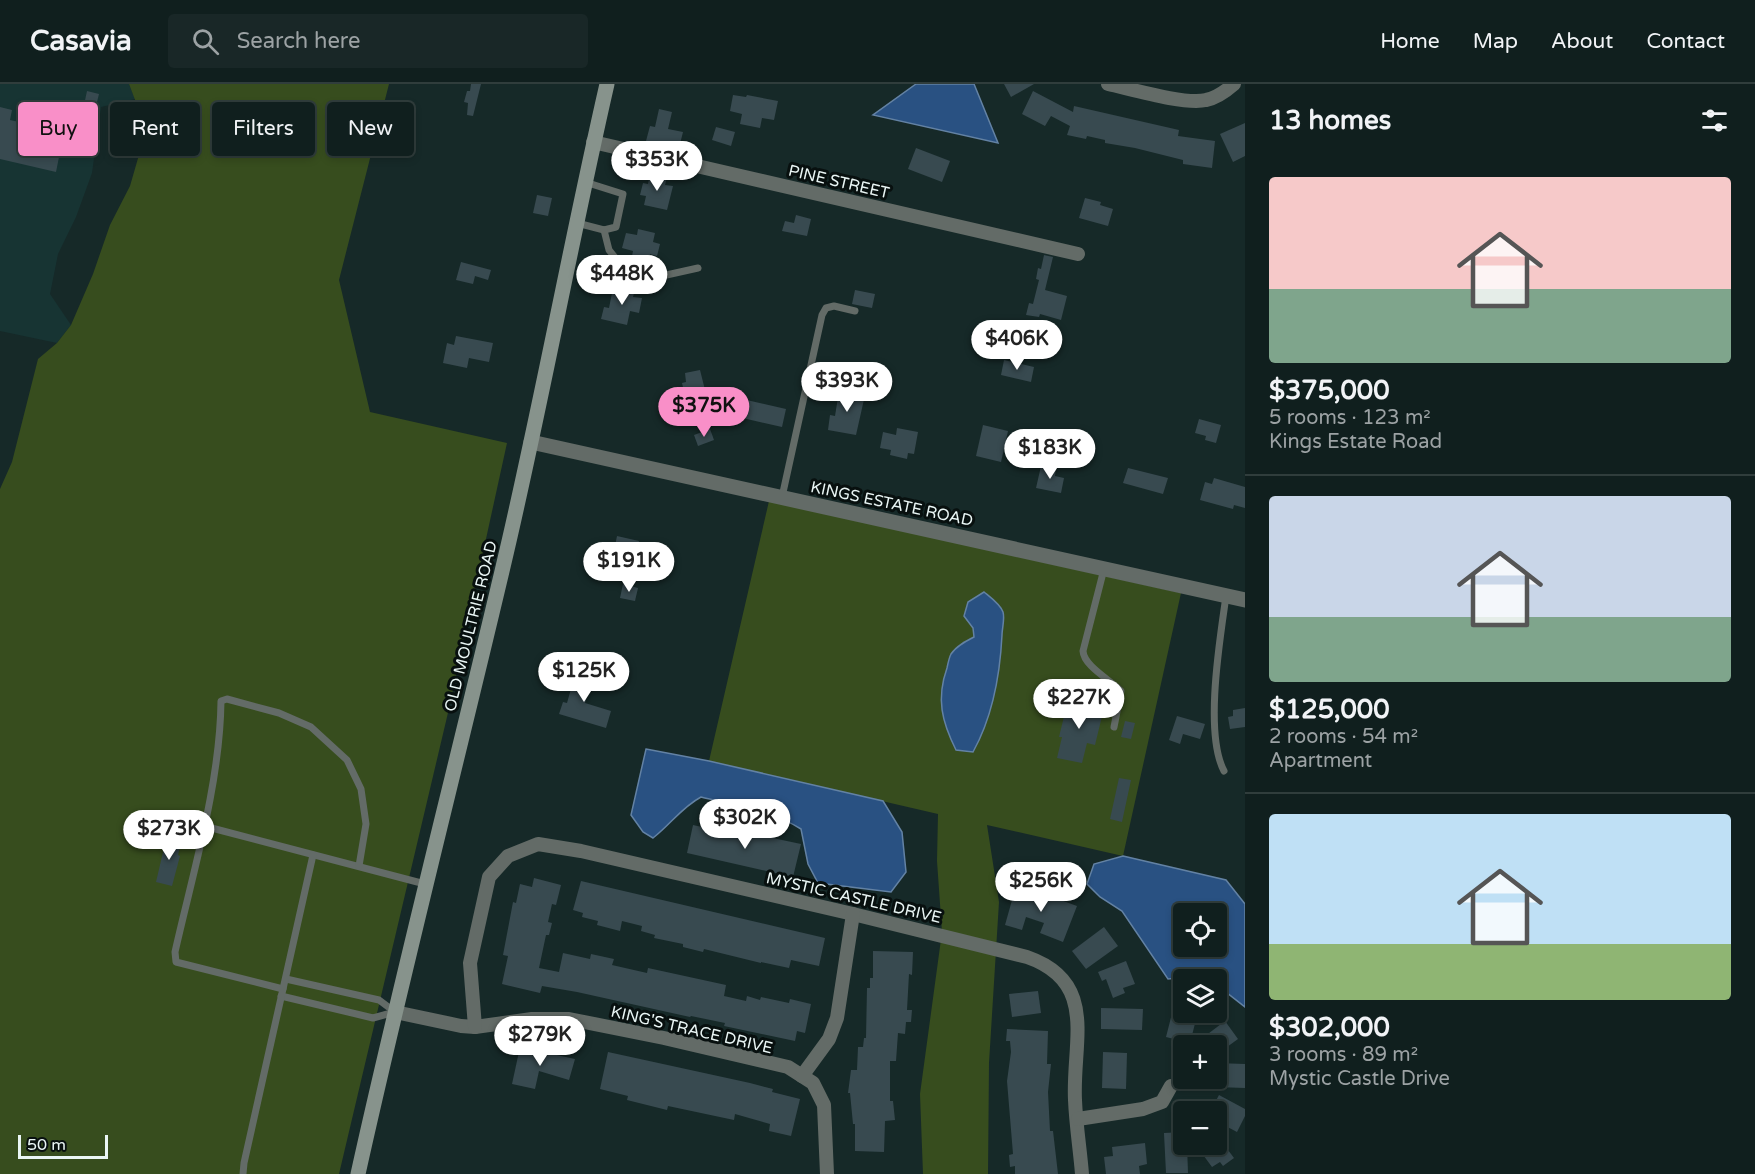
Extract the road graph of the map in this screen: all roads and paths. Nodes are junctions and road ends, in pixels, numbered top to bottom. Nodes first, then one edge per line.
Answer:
1 (607, 84) edge
2 (1108, 84) edge
3 (1234, 84) edge
4 (593, 142) junction
5 (585, 182) junction
6 (577, 223) junction
7 (604, 230) junction
8 (1078, 254) dead end
9 (698, 268) dead end
10 (855, 311) dead end
11 (531, 442) junction
12 (782, 497) junction
13 (1104, 569) junction
14 (1226, 596) junction
15 (1245, 600) edge
16 (1114, 727) dead end
17 (1224, 771) dead end
18 (204, 826) junction
19 (313, 855) junction
20 (358, 866) junction
21 (425, 884) junction
22 (854, 914) junction
23 (286, 979) junction
24 (282, 992) junction
25 (395, 1012) junction
26 (475, 1027) junction
27 (802, 1076) junction
28 (1171, 1086) dead end
29 (1078, 1119) junction
30 (243, 1174) edge
31 (358, 1174) edge
32 (827, 1174) edge
33 (1082, 1174) edge

1 - 4 main road, OLD MOULTRIE ROAD
2 - 3 street
4 - 5 main road, OLD MOULTRIE ROAD
4 - 8 street, PINE STREET
5 - 6 main road, OLD MOULTRIE ROAD
5 - 7 lane
6 - 7 lane
6 - 11 main road, OLD MOULTRIE ROAD
7 - 9 lane
10 - 12 lane
11 - 12 street, KINGS ESTATE ROAD
11 - 21 main road, OLD MOULTRIE ROAD
12 - 13 street, KINGS ESTATE ROAD
13 - 14 street, KINGS ESTATE ROAD
13 - 16 lane
14 - 15 street, KINGS ESTATE ROAD
14 - 17 lane
18 - 19 lane
18 - 20 lane
18 - 24 lane
19 - 20 lane
19 - 23 lane
20 - 21 lane
21 - 25 main road, OLD MOULTRIE ROAD
22 - 26 street, MYSTIC CASTLE DRIVE
22 - 27 street
22 - 29 street, MYSTIC CASTLE DRIVE
23 - 24 lane
23 - 25 lane
24 - 25 lane
24 - 30 lane
25 - 26 street, KING'S TRACE DRIVE
25 - 31 main road, OLD MOULTRIE ROAD
26 - 27 street, KING'S TRACE DRIVE
27 - 32 street, KING'S TRACE DRIVE
28 - 29 street
29 - 33 street, MYSTIC CASTLE DRIVE

